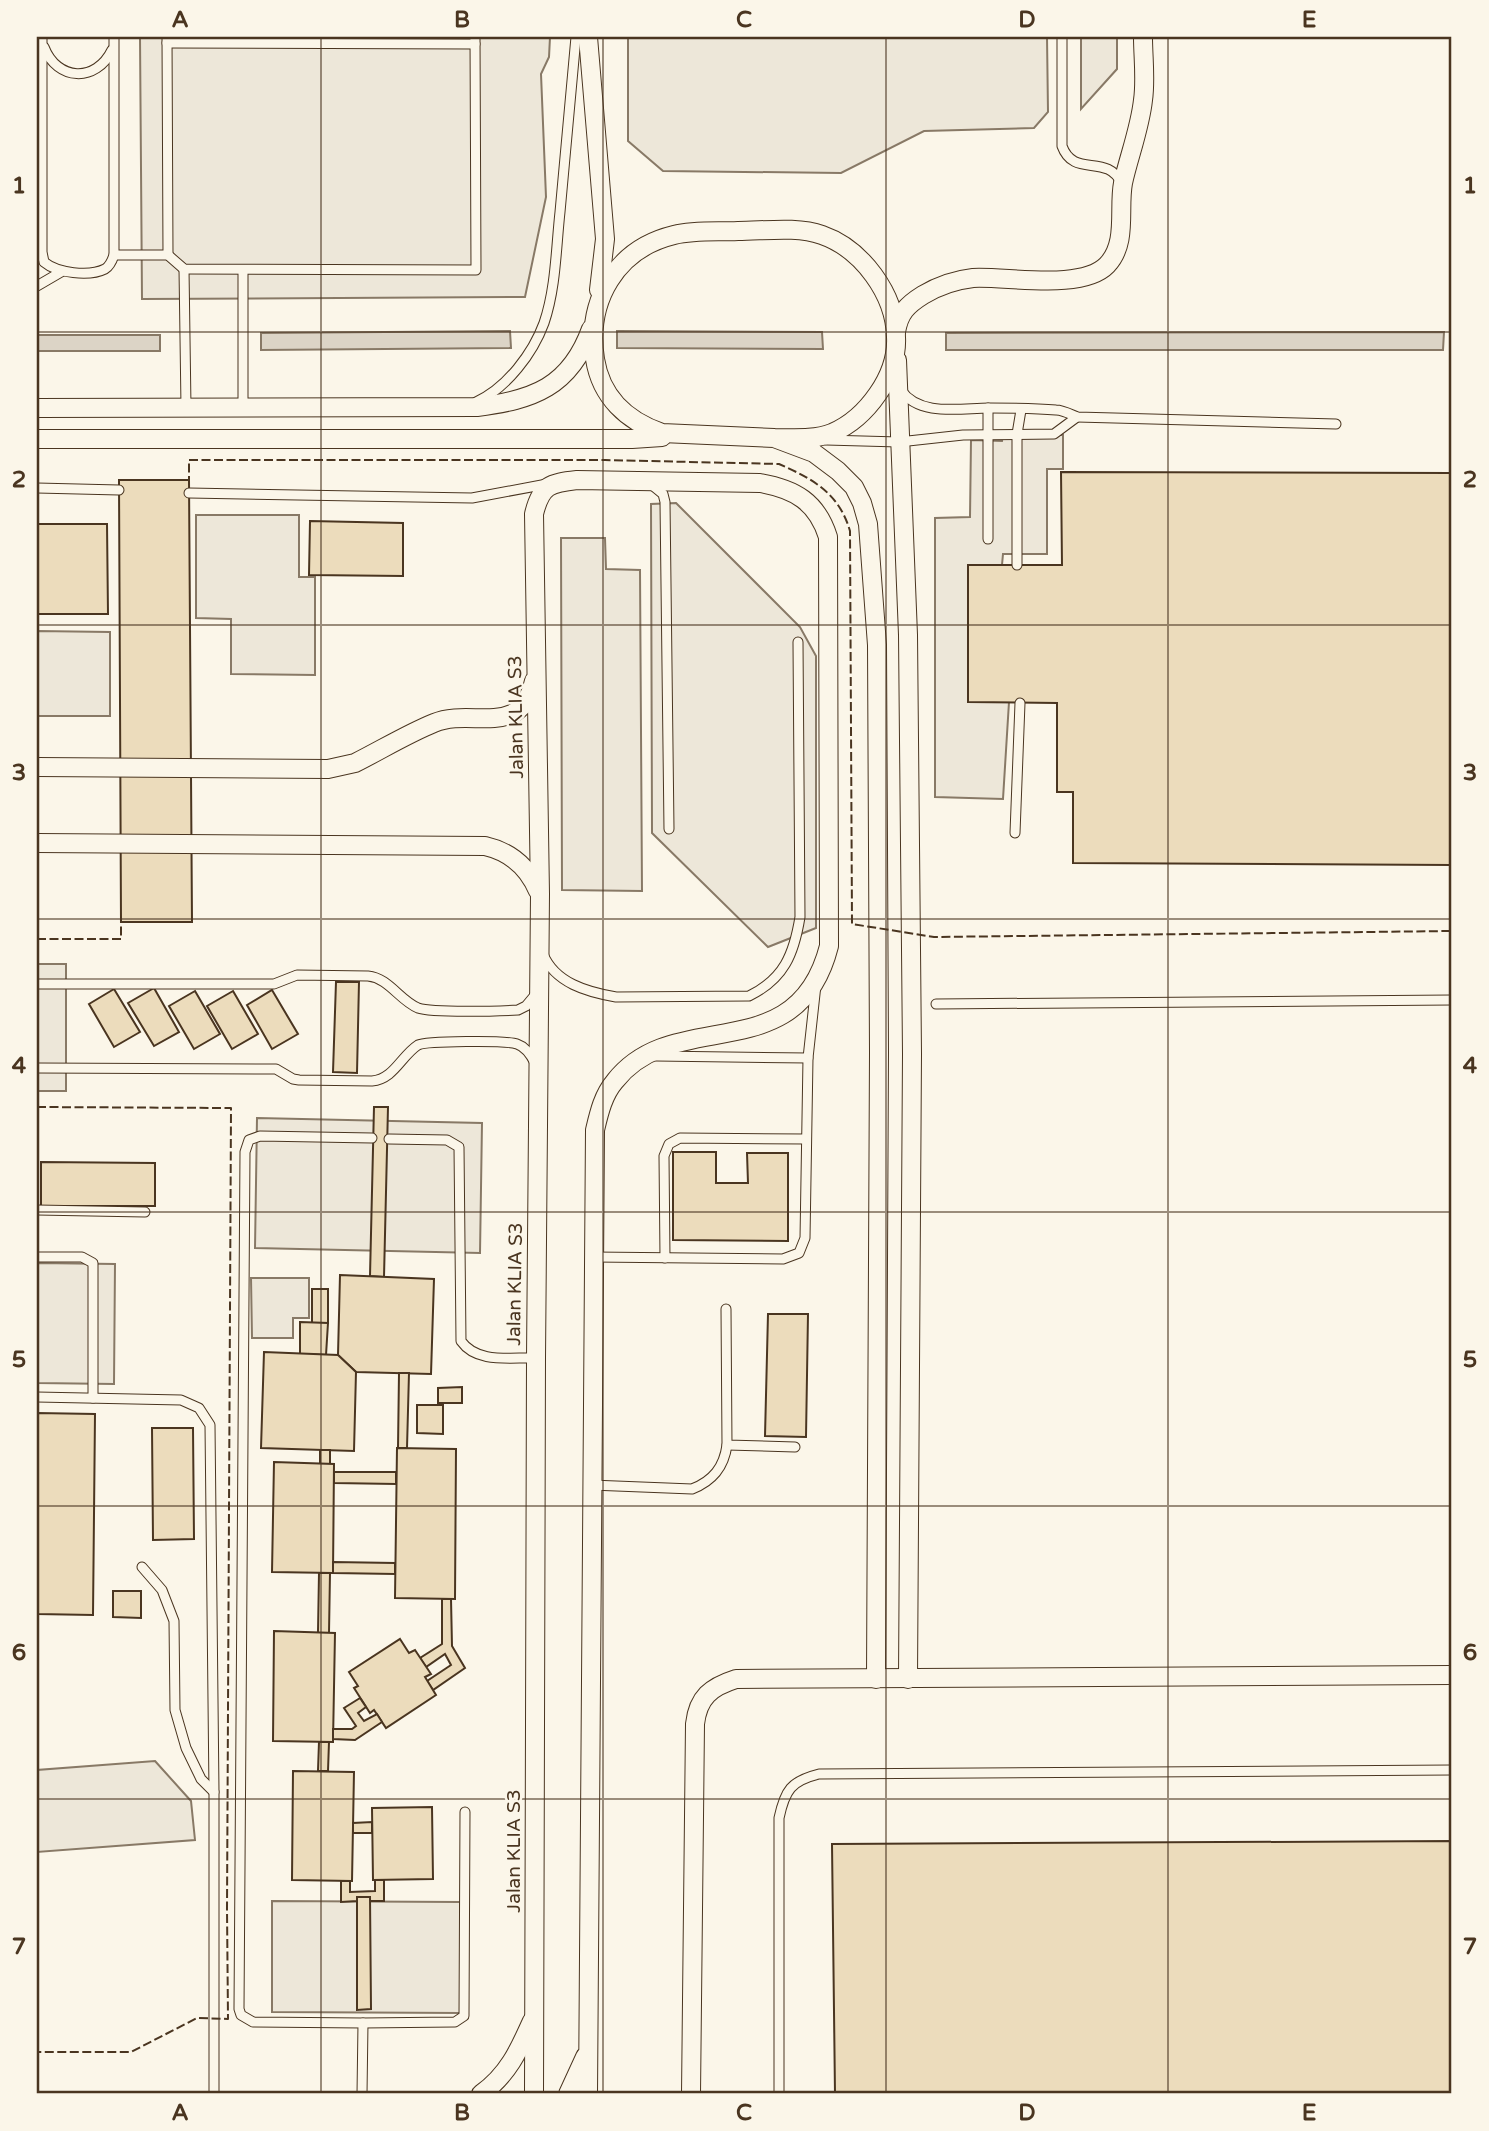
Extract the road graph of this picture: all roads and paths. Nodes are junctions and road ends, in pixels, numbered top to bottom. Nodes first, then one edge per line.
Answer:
1 (576, 37) edge
2 (588, 37) edge
3 (1062, 37) edge
4 (1143, 37) edge
5 (42, 40) edge
6 (167, 40) edge
7 (475, 40) edge
8 (114, 41) edge
9 (1123, 186) junction
10 (114, 255) junction
11 (168, 255) junction
12 (184, 269) junction
13 (243, 270) junction
14 (61, 272) junction
15 (37, 286) edge
16 (596, 312) junction
17 (896, 339) junction
18 (898, 384) junction
19 (186, 407) junction
20 (243, 407) junction
21 (451, 407) junction
22 (37, 408) edge
23 (988, 408) junction
24 (1021, 410) junction
25 (1077, 417) junction
26 (1336, 424) dead end
27 (987, 433) junction
28 (1017, 434) junction
29 (683, 435) junction
30 (774, 438) junction
31 (805, 438) junction
32 (37, 439) edge
33 (899, 442) junction
34 (640, 481) junction
35 (556, 483) junction
36 (37, 488) edge
37 (119, 490) dead end
38 (189, 493) dead end
39 (988, 539) dead end
40 (1017, 565) dead end
41 (798, 642) dead end
42 (537, 669) junction
43 (1020, 703) dead end
44 (37, 767) edge
45 (669, 829) dead end
46 (1015, 833) dead end
47 (37, 843) edge
48 (540, 894) junction
49 (539, 935) junction
50 (817, 979) junction
51 (37, 984) edge
52 (539, 987) junction
53 (1452, 1000) edge
54 (936, 1004) dead end
55 (645, 1056) junction
56 (808, 1058) junction
57 (37, 1068) edge
58 (539, 1071) junction
59 (372, 1138) dead end
60 (389, 1139) dead end
61 (806, 1139) junction
62 (37, 1210) edge
63 (145, 1212) dead end
64 (37, 1257) edge
65 (593, 1257) junction
66 (665, 1258) junction
67 (726, 1309) dead end
68 (536, 1357) junction
69 (37, 1397) edge
70 (93, 1398) junction
71 (727, 1444) junction
72 (795, 1447) dead end
73 (592, 1485) junction
74 (142, 1567) dead end
75 (1452, 1675) edge
76 (876, 1679) junction
77 (908, 1679) junction
78 (1452, 1770) edge
79 (214, 1792) junction
80 (465, 1812) dead end
81 (534, 2016) junction
82 (363, 2023) junction
83 (588, 2050) junction
84 (214, 2094) edge
85 (362, 2094) edge
86 (481, 2094) edge
87 (534, 2094) edge
88 (568, 2094) edge
89 (588, 2094) edge
90 (691, 2094) edge
91 (779, 2094) edge

1 - 21 lane
2 - 16 street
3 - 9 lane
4 - 9 street
5 - 8 lane
5 - 14 lane
6 - 7 lane
6 - 11 lane
7 - 13 lane
8 - 10 lane
9 - 17 street
10 - 11 lane
10 - 14 lane
11 - 12 lane
12 - 13 lane
12 - 19 lane
13 - 20 lane
14 - 15 lane
16 - 17 street
16 - 21 street
16 - 29 street
17 - 18 street
17 - 31 street
18 - 23 lane
18 - 33 street
19 - 20 street
19 - 22 street
20 - 21 street
23 - 24 lane
23 - 27 lane
24 - 25 lane
24 - 28 lane
25 - 26 lane
25 - 28 lane
27 - 28 lane
27 - 33 lane
27 - 39 lane
28 - 40 lane
29 - 30 street
29 - 32 street
30 - 31 street
30 - 76 street
31 - 33 lane
33 - 77 street
34 - 35 street
34 - 45 lane
34 - 50 street
35 - 38 lane
35 - 42 street, Jalan KLIA S3
36 - 37 lane
41 - 49 lane
42 - 44 street
42 - 48 street, Jalan KLIA S3
43 - 46 lane
47 - 48 street
48 - 49 street, Jalan KLIA S3
49 - 52 street, Jalan KLIA S3
50 - 55 street
50 - 56 lane
51 - 52 lane
52 - 58 street, Jalan KLIA S3
53 - 54 lane
55 - 56 lane
55 - 65 street
56 - 61 lane
57 - 58 lane
58 - 68 street, Jalan KLIA S3
59 - 82 lane
60 - 68 lane
61 - 66 lane
61 - 66 lane
62 - 63 lane
64 - 70 lane
65 - 66 lane
65 - 73 street
67 - 71 lane
68 - 81 street, Jalan KLIA S3
69 - 70 lane
70 - 79 lane
71 - 72 lane
71 - 73 lane
73 - 83 street
74 - 79 lane
75 - 77 street
76 - 77 street
76 - 90 street
78 - 91 lane
79 - 84 lane
80 - 82 lane
81 - 86 street
81 - 87 street, Jalan KLIA S3
82 - 85 lane
83 - 88 street
83 - 89 street

